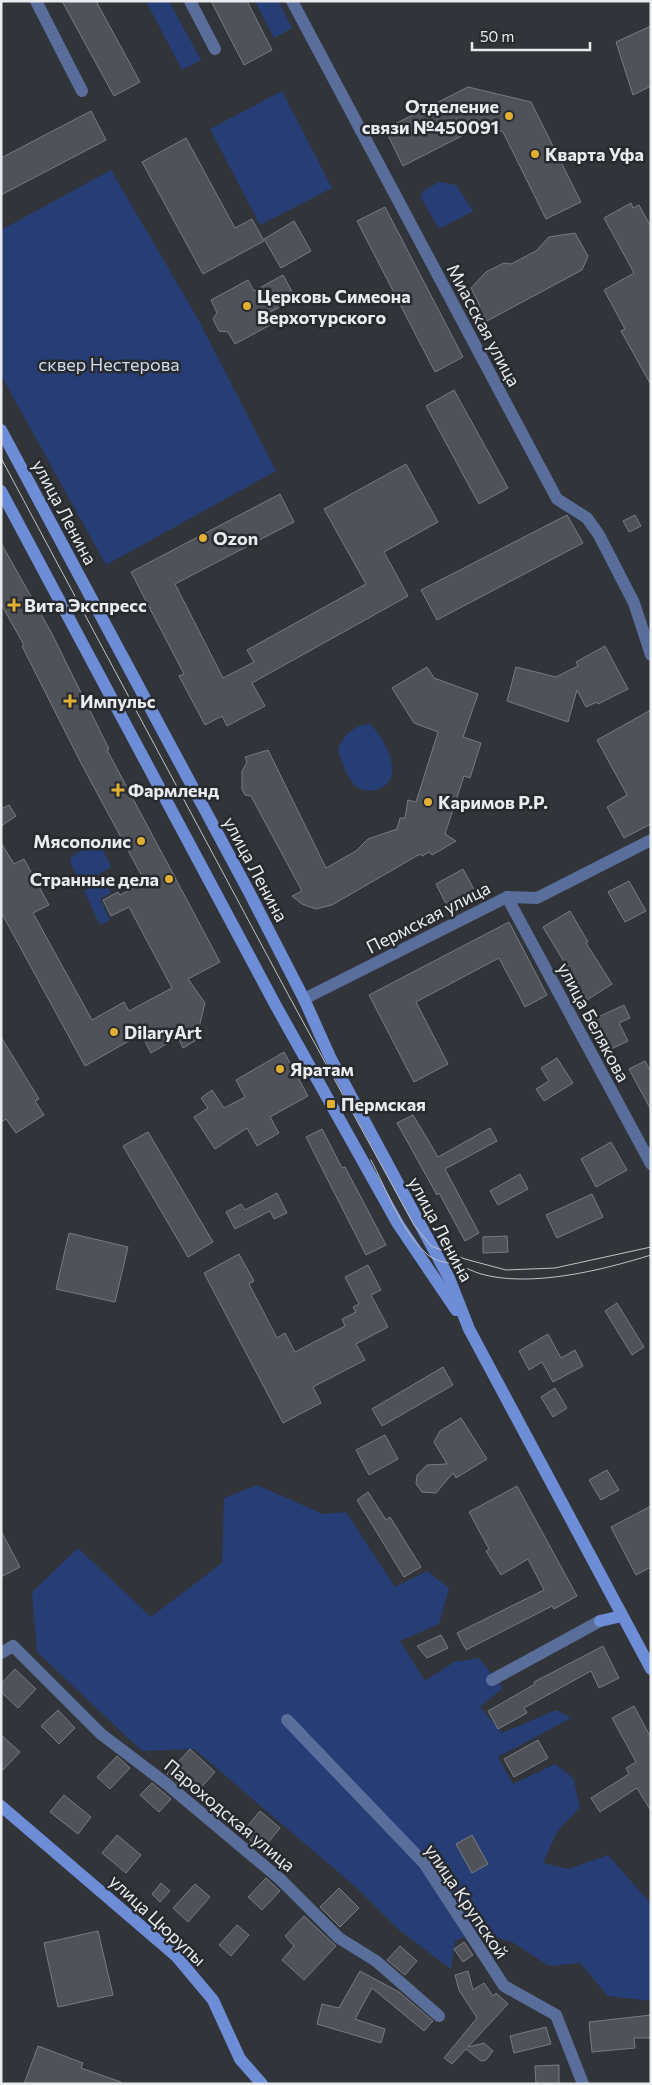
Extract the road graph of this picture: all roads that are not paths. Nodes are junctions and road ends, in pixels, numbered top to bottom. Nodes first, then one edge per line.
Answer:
1 (36, 1) edge
2 (190, 1) edge
3 (292, 1) edge
4 (215, 49) dead end
5 (82, 91) dead end
6 (1, 430) edge
7 (1, 491) edge
8 (651, 655) edge
9 (651, 840) edge
10 (507, 896) junction
11 (304, 999) junction
12 (651, 1164) edge
13 (469, 1329) junction
14 (622, 1616) junction
15 (1, 1653) edge
16 (651, 1669) edge
17 (492, 1680) dead end
18 (287, 1720) dead end
19 (1, 1806) edge
20 (439, 2016) dead end
21 (262, 2084) edge
22 (583, 2084) edge

1 - 5 street
2 - 4 street
3 - 8 street, Миасская улица
6 - 11 street, улица Ленина
7 - 13 street, улица Ленина
9 - 10 street, Пермская улица
10 - 11 street, Пермская улица
10 - 12 street, улица Белякова
11 - 13 street, улица Ленина
13 - 14 street, улица Ленина
14 - 16 street, улица Ленина
14 - 17 street
15 - 20 street, Пароходская улица
18 - 22 street, улица Крупской
19 - 21 street, улица Цюрупы

